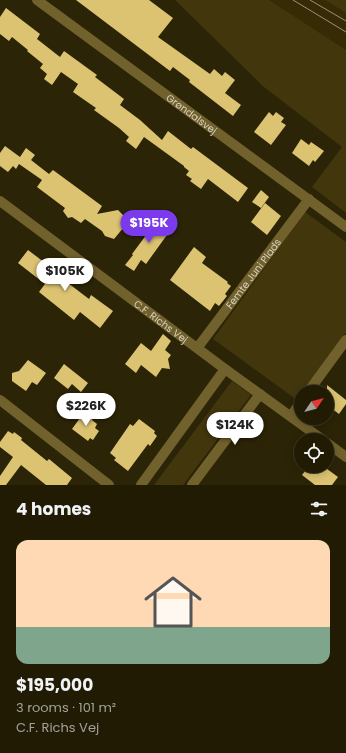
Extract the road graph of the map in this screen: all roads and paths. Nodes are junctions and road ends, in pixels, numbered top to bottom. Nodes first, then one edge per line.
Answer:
1 (37, 0) edge
2 (309, 199) junction
3 (0, 201) edge
4 (346, 227) edge
5 (346, 340) edge
6 (198, 347) junction
7 (225, 369) junction
8 (313, 385) edge
9 (260, 394) junction
10 (1, 402) edge
11 (294, 412) edge
12 (291, 416) junction
13 (314, 433) edge
14 (334, 448) edge
15 (346, 457) edge
16 (109, 485) edge
17 (141, 485) edge
18 (192, 485) edge

1 - 2 street, Grøndalsvej
2 - 4 street, Grøndalsvej
2 - 6 street, Femte Juni Plads
3 - 6 street, C.F. Richs Vej
5 - 8 street
6 - 7 street, C.F. Richs Vej
7 - 9 street, C.F. Richs Vej
7 - 17 street
9 - 12 street, C.F. Richs Vej
9 - 18 street
10 - 16 street
11 - 12 street
12 - 13 street, C.F. Richs Vej
14 - 15 street

